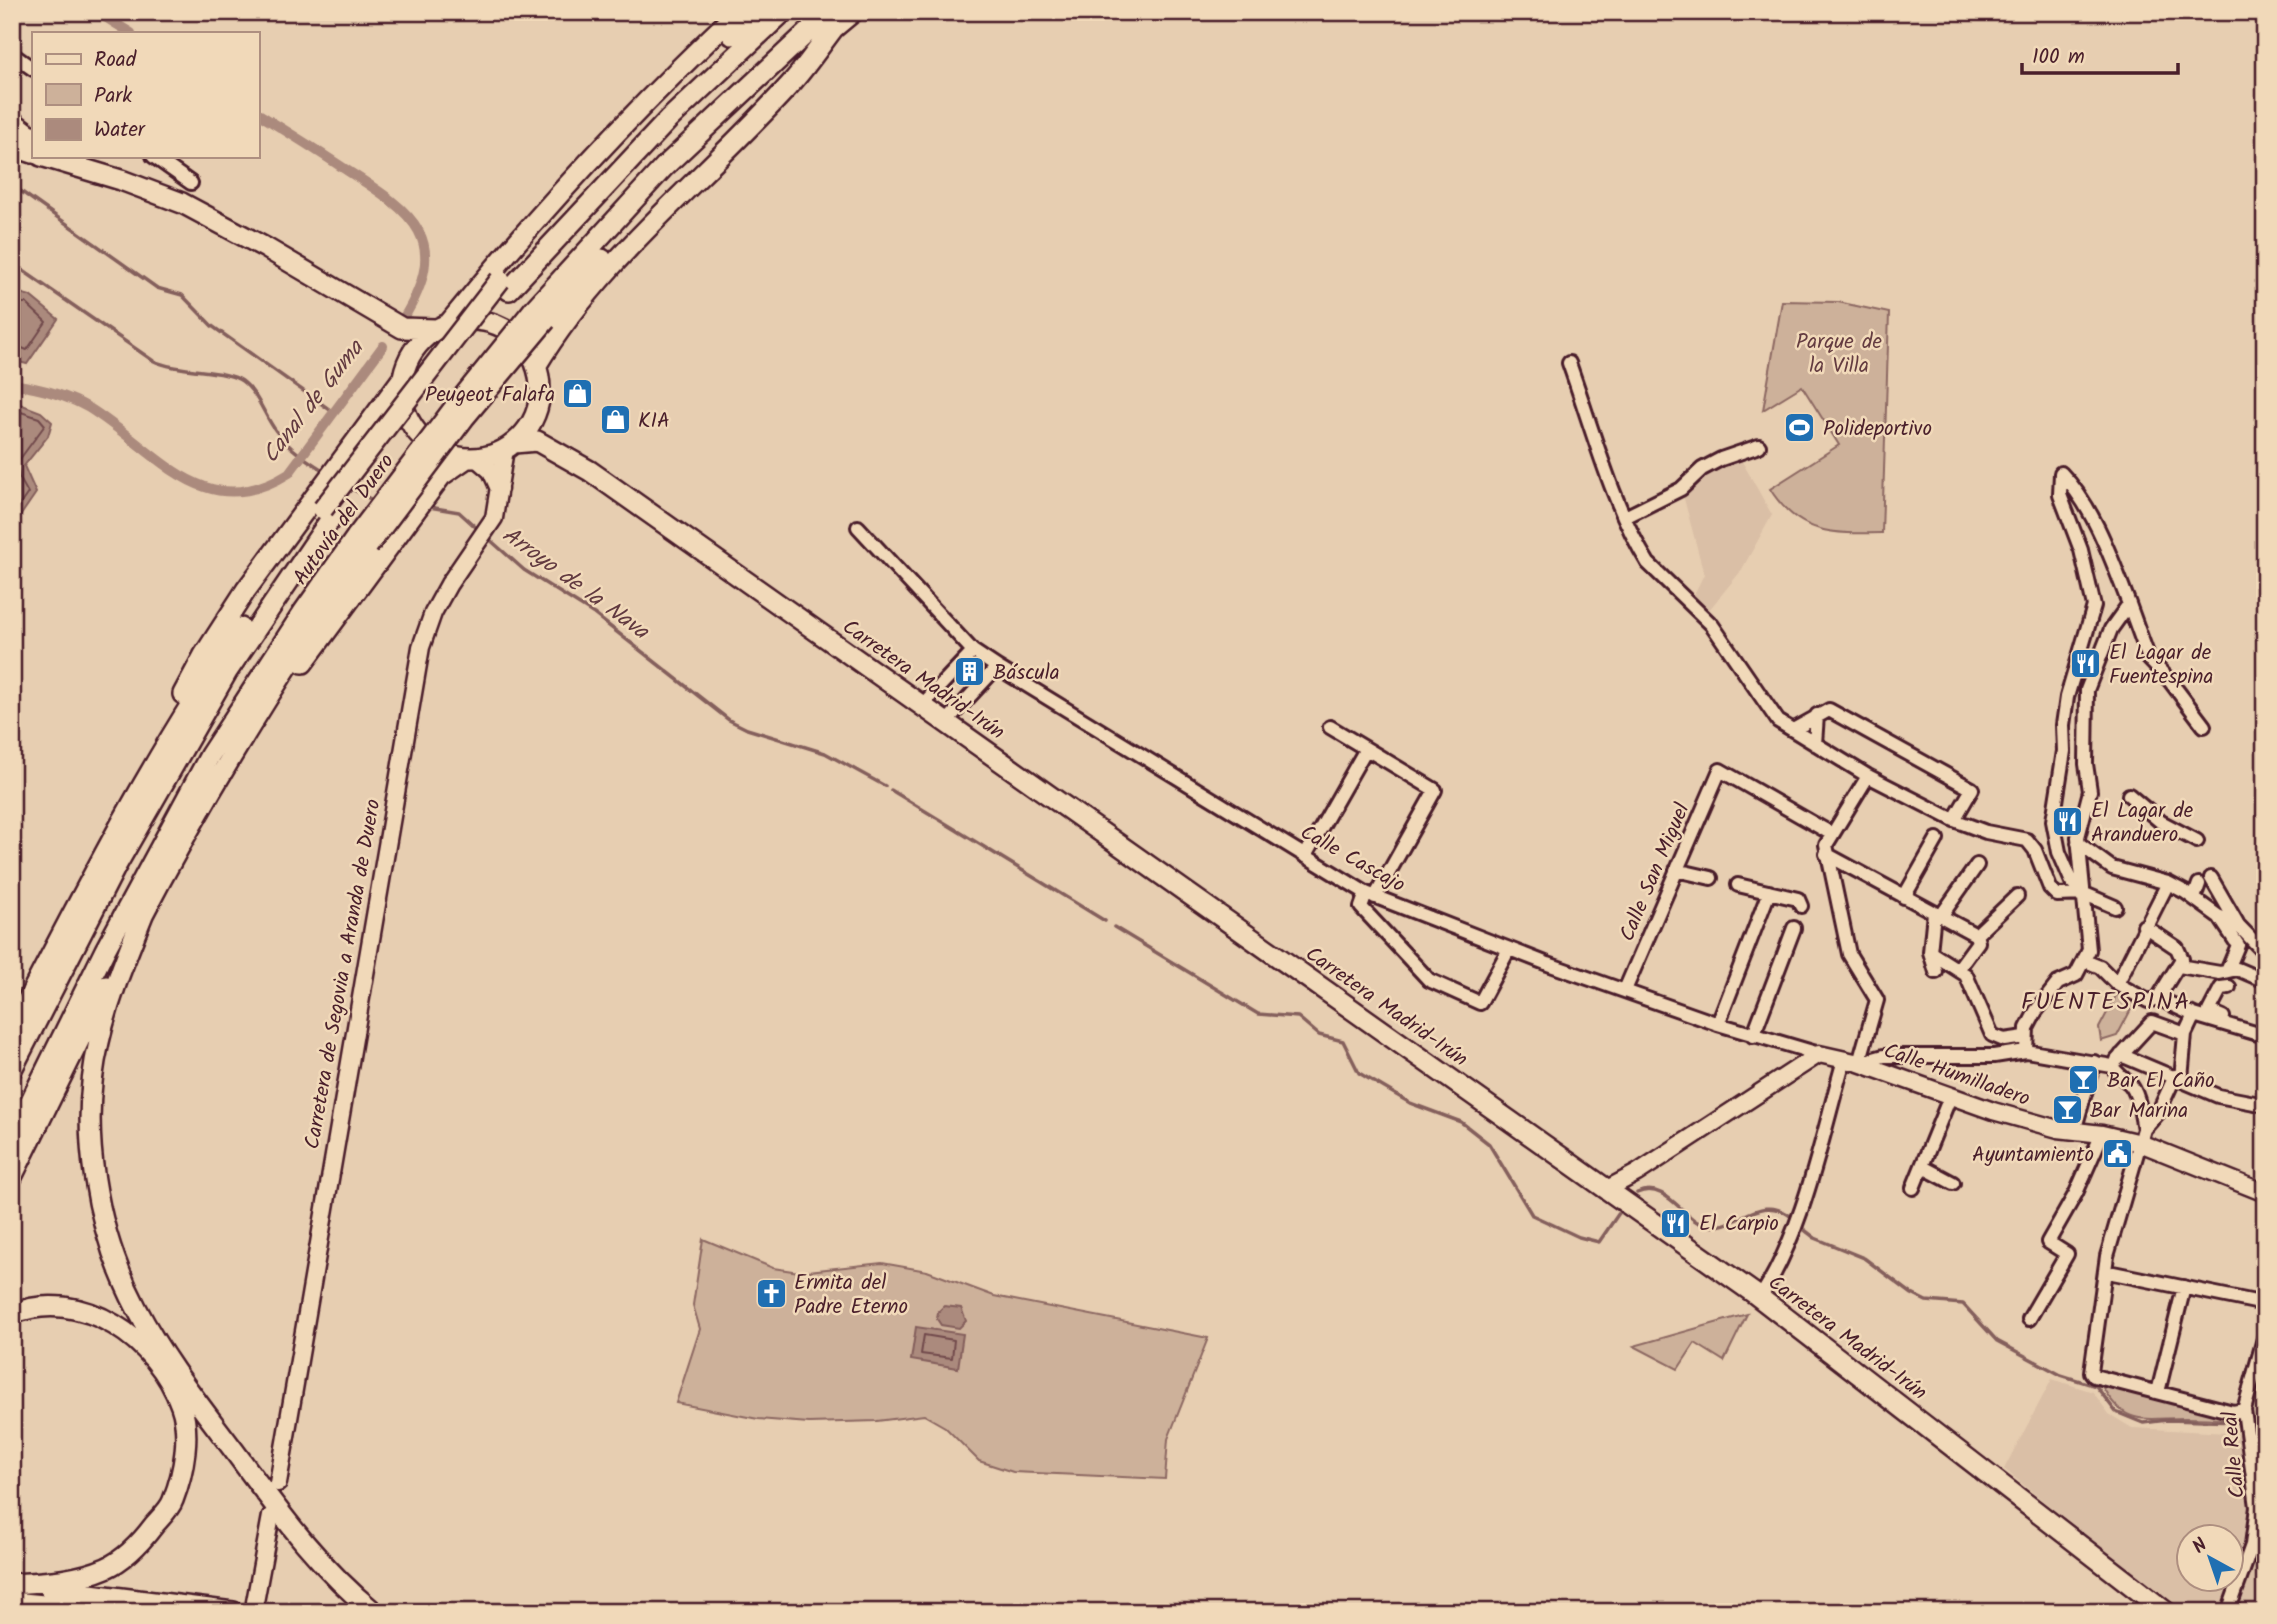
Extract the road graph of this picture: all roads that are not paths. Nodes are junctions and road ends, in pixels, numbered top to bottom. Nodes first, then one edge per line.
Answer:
1 (738, 12) edge
2 (758, 12) edge
3 (783, 12) edge
4 (853, 12) edge
5 (831, 21) edge
6 (12, 54) edge
7 (32, 68) edge
8 (12, 121) edge
9 (32, 136) edge
10 (12, 146) edge
11 (32, 153) edge
12 (48, 158) edge
13 (73, 158) edge
14 (156, 158) edge
15 (121, 180) junction
16 (191, 183) dead end
17 (505, 285) junction
18 (335, 290) junction
19 (443, 326) junction
20 (1569, 363) dead end
21 (536, 366) junction
22 (404, 372) junction
23 (535, 414) junction
24 (509, 446) junction
25 (1759, 446) dead end
26 (568, 456) junction
27 (472, 458) junction
28 (500, 491) junction
29 (325, 505) junction
30 (1625, 517) junction
31 (858, 527) dead end
32 (363, 541) junction
33 (2129, 604) junction
34 (973, 651) junction
35 (998, 667) junction
36 (922, 705) junction
37 (1817, 715) junction
38 (946, 722) junction
39 (2204, 726) dead end
40 (1330, 727) dead end
41 (1793, 730) junction
42 (1815, 744) junction
43 (1366, 749) junction
44 (1868, 776) junction
45 (2129, 795) dead end
46 (206, 801) junction
47 (1955, 821) junction
48 (1832, 834) junction
49 (1937, 839) dead end
50 (2197, 842) dead end
51 (2078, 843) junction
52 (1826, 854) junction
53 (1305, 856) junction
54 (1978, 865) dead end
55 (1676, 870) junction
56 (1711, 878) dead end
57 (2168, 883) junction
58 (1738, 885) dead end
59 (1769, 892) junction
60 (2085, 894) junction
61 (1371, 895) junction
62 (2017, 896) dead end
63 (1904, 897) junction
64 (2194, 898) junction
65 (1801, 906) dead end
66 (2115, 907) dead end
67 (144, 912) junction
68 (1937, 914) junction
69 (2218, 916) junction
70 (2238, 924) junction
71 (2144, 926) junction
72 (1794, 928) dead end
73 (1976, 935) junction
74 (1509, 949) junction
75 (1930, 952) junction
76 (2265, 953) edge
77 (2235, 954) junction
78 (2085, 961) junction
79 (2179, 966) junction
80 (1959, 968) junction
81 (2228, 969) junction
82 (1936, 972) dead end
83 (2258, 975) edge
84 (2117, 984) junction
85 (2229, 986) dead end
86 (1625, 990) junction
87 (2158, 998) junction
88 (2194, 1015) junction
89 (1718, 1024) junction
90 (2233, 1027) junction
91 (12, 1030) edge
92 (2185, 1034) junction
93 (1753, 1036) junction
94 (2265, 1036) edge
95 (2025, 1037) junction
96 (2026, 1051) junction
97 (1819, 1054) junction
98 (2121, 1055) junction
99 (1851, 1061) junction
100 (2094, 1062) junction
101 (2112, 1066) junction
102 (12, 1069) edge
103 (2178, 1078) junction
104 (1950, 1097) junction
105 (2265, 1105) edge
106 (2066, 1130) junction
107 (2102, 1134) junction
108 (2142, 1136) junction
109 (12, 1139) edge
110 (1923, 1167) junction
111 (12, 1177) edge
112 (1953, 1183) dead end
113 (1913, 1188) dead end
114 (1607, 1189) junction
115 (2265, 1193) edge
116 (2113, 1273) dead end
117 (2184, 1287) junction
118 (1760, 1298) junction
119 (2265, 1304) edge
120 (12, 1314) edge
121 (2029, 1319) dead end
122 (2265, 1335) edge
123 (2158, 1392) junction
124 (2244, 1410) junction
125 (278, 1483) dead end
126 (271, 1516) dead end
127 (12, 1584) edge
128 (12, 1602) edge
129 (255, 1602) dead end
130 (118, 1612) edge
131 (233, 1612) edge
132 (374, 1612) edge
133 (2166, 1612) edge
134 (2228, 1612) edge

1 - 19 highway
2 - 17 highway
3 - 17 highway, Autovía del Duero
4 - 5 highway
5 - 21 highway
5 - 32 highway, Autovía del Duero, bridge
6 - 7 street
8 - 9 highway
10 - 11 highway
12 - 15 highway
13 - 15 highway
14 - 16 street
15 - 18 highway
17 - 29 highway, Autovía del Duero
18 - 19 highway
18 - 22 highway
19 - 21 highway
19 - 22 highway
20 - 30 street
21 - 23 highway
22 - 27 highway
22 - 29 highway
23 - 24 highway
23 - 26 highway, Carretera Madrid-Irún
24 - 26 highway, Carretera Madrid-Irún
24 - 27 highway
24 - 28 main road, Carretera de Segovia a Aranda de Duero
25 - 30 street
26 - 36 highway, Carretera Madrid-Irún
27 - 28 main road
27 - 46 highway
28 - 125 main road, Carretera de Segovia a Aranda de Duero
29 - 91 highway
29 - 102 highway, Autovía del Duero
30 - 41 street
31 - 34 street, Calle Cascajo
32 - 46 highway
32 - 109 highway, Autovía del Duero
33 - 39 street
33 - 51 street
33 - 60 street
34 - 35 street, Calle Cascajo
34 - 36 street
35 - 38 street
35 - 53 street, Calle Cascajo
36 - 38 highway, Carretera Madrid-Irún
37 - 41 street
37 - 42 street
37 - 47 street
38 - 114 highway, Carretera Madrid-Irún
40 - 43 street
41 - 42 street
42 - 44 street
43 - 53 street
43 - 61 street
44 - 47 street
44 - 48 street
45 - 50 street
46 - 67 highway
47 - 60 street
48 - 52 street
48 - 55 street, Calle San Miguel
49 - 63 street
51 - 57 street
51 - 60 street
52 - 63 street
52 - 99 street
53 - 61 street, Calle Cascajo
54 - 68 street
55 - 56 street
55 - 86 street, Calle San Miguel
57 - 64 street
57 - 71 street
58 - 59 street
59 - 65 street
59 - 89 street
60 - 66 street
60 - 78 street
61 - 74 street, Calle Cascajo
61 - 74 street
62 - 73 street
63 - 68 street
64 - 69 street
64 - 70 street
67 - 111 highway
67 - 132 highway
68 - 73 street
68 - 75 street
69 - 70 street
69 - 77 street
70 - 76 street
71 - 79 street
71 - 84 street
72 - 93 street
73 - 80 street
74 - 86 street, Calle Cascajo
75 - 80 street
75 - 82 street
77 - 81 street
77 - 83 street
78 - 84 street
78 - 95 street
79 - 81 street
79 - 87 street
80 - 95 street
81 - 83 street
84 - 87 street
85 - 90 street
86 - 89 street, Calle Cascajo
87 - 88 street
88 - 90 street
88 - 92 street
89 - 93 street, Calle Cascajo
90 - 94 street
92 - 98 street
92 - 103 street
93 - 97 street, Calle Cascajo
95 - 96 street
96 - 99 street
96 - 100 street
97 - 99 main road, Calle Cascajo
97 - 114 main road
98 - 101 street
98 - 103 street
99 - 104 main road, Calle Humilladero
99 - 118 street
100 - 101 street
100 - 106 street
101 - 108 street
103 - 105 street
103 - 108 street
104 - 106 main road, Calle Humilladero
104 - 110 street
106 - 107 main road, Calle Humilladero
107 - 108 main road, Calle Humilladero
107 - 121 street
108 - 115 main road, Calle Humilladero
108 - 123 street
110 - 112 street
110 - 113 street
114 - 118 highway, Carretera Madrid-Irún
116 - 117 street
117 - 119 street
117 - 123 street
118 - 133 highway, Carretera Madrid-Irún
120 - 127 highway
122 - 124 street, Calle Real
123 - 124 street
124 - 134 street, Calle Real
126 - 129 main road
127 - 131 highway
128 - 130 highway

